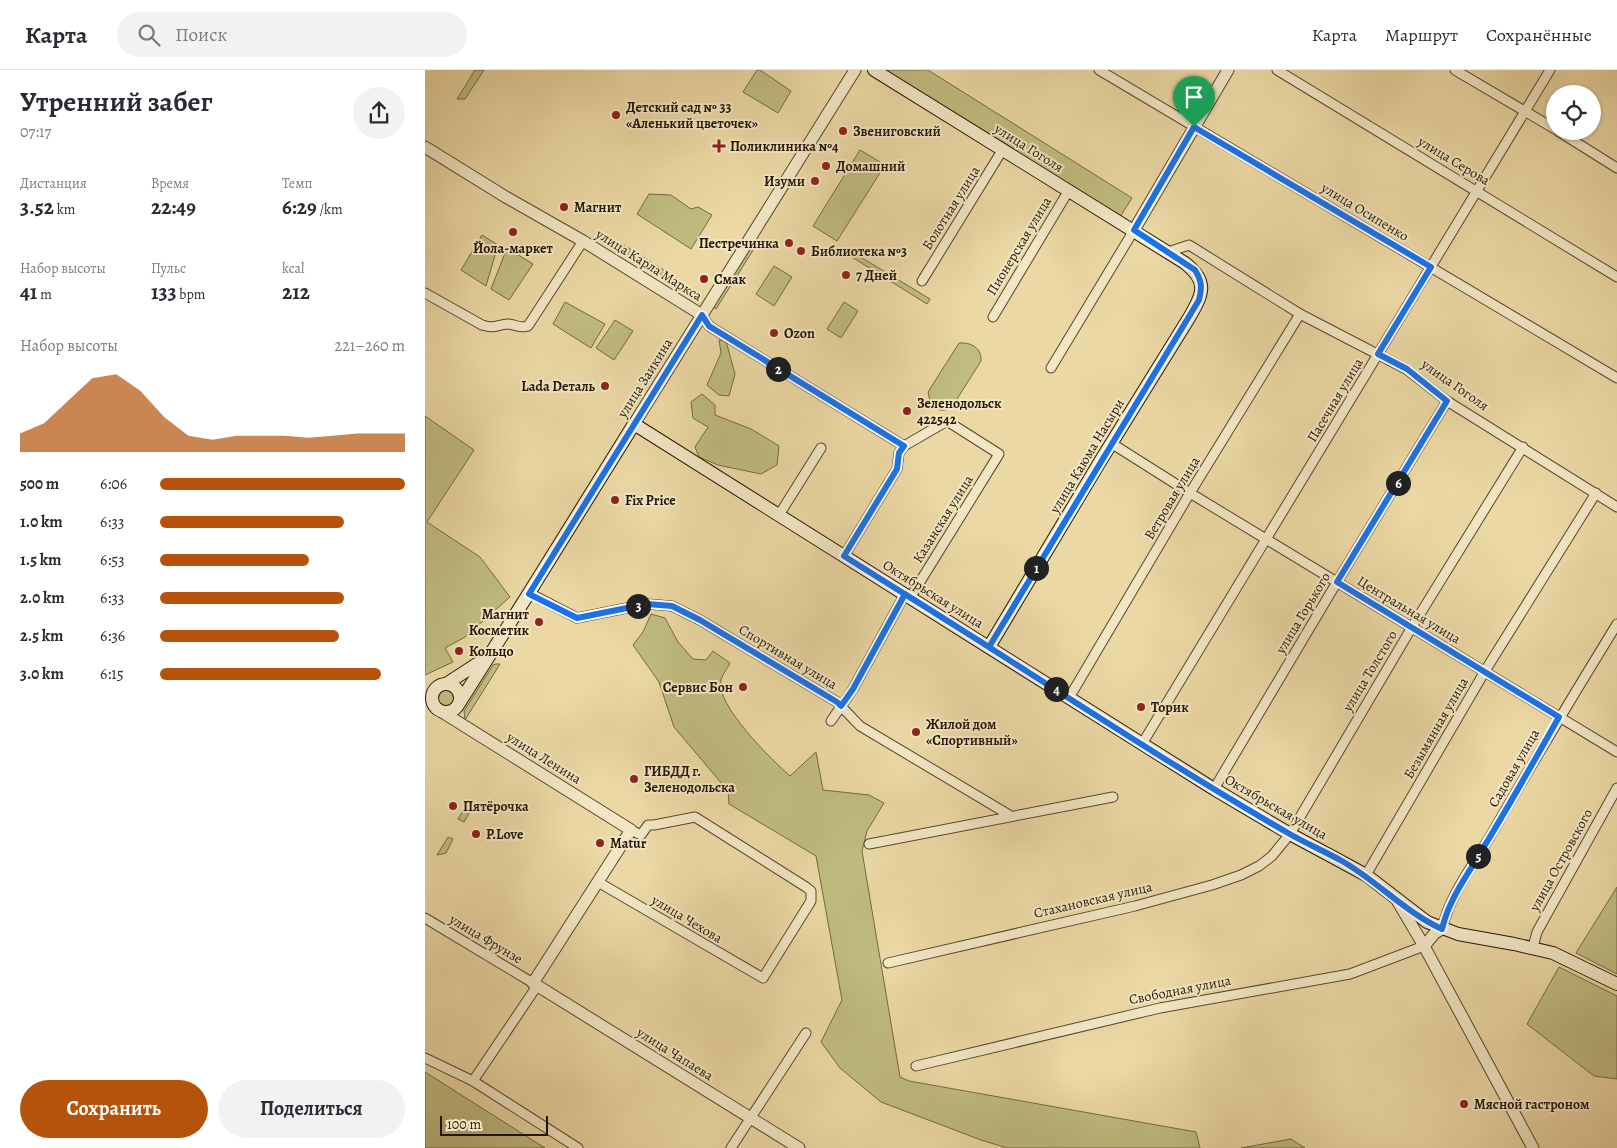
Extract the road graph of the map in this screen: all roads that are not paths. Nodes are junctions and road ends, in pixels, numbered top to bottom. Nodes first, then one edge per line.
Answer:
1 (855, 70) edge
2 (874, 70) edge
3 (1099, 70) edge
4 (1228, 70) edge
5 (1277, 70) edge
6 (1455, 70) edge
7 (1550, 70) edge
8 (1525, 111) junction
9 (1546, 123) edge
10 (1194, 127) junction
11 (1573, 140) edge
12 (425, 147) edge
13 (1003, 149) junction
14 (1617, 168) edge
15 (1069, 190) junction
16 (1477, 191) junction
17 (1134, 230) junction
18 (583, 241) junction
19 (1167, 252) junction
20 (1431, 267) junction
21 (1617, 277) edge
22 (1200, 278) joint
23 (922, 281) dead end
24 (425, 293) edge
25 (1300, 314) junction
26 (702, 315) junction
27 (993, 317) dead end
28 (1378, 354) junction
29 (1051, 368) dead end
30 (1617, 378) edge
31 (1447, 401) junction
32 (634, 424) junction
33 (1111, 443) junction
34 (904, 446) junction
35 (1523, 447) junction
36 (821, 448) dead end
37 (1190, 493) junction
38 (1596, 493) junction
39 (1617, 507) edge
40 (779, 515) junction
41 (1266, 539) junction
42 (844, 556) junction
43 (1337, 582) junction
44 (529, 594) junction
45 (907, 596) junction
46 (1617, 624) edge
47 (1412, 628) junction
48 (989, 647) junction
49 (490, 655) junction
50 (1485, 671) junction
51 (442, 685) junction
52 (425, 688) edge
53 (1069, 698) junction
54 (425, 702) edge
55 (459, 704) junction
56 (841, 706) junction
57 (440, 711) junction
58 (1559, 717) junction
59 (831, 721) dead end
60 (459, 724) junction
61 (1142, 744) junction
62 (1617, 752) edge
63 (1617, 788) edge
64 (1215, 789) junction
65 (1113, 797) dead end
66 (1011, 816) junction
67 (631, 830) junction
68 (1290, 834) junction
69 (869, 844) dead end
70 (1366, 875) junction
71 (599, 882) junction
72 (1395, 897) junction
73 (425, 918) edge
74 (1442, 929) junction
75 (1424, 946) junction
76 (1533, 947) junction
77 (888, 963) dead end
78 (535, 984) junction
79 (1617, 984) edge
80 (806, 1033) dead end
81 (425, 1058) edge
82 (915, 1066) dead end
83 (473, 1081) junction
84 (750, 1118) junction
85 (578, 1148) edge
86 (731, 1148) edge
87 (799, 1148) edge
88 (1533, 1148) edge

1 - 26 street, улица Заикина
2 - 13 main road, улица Гоголя
3 - 10 street, улица Осипенко
4 - 10 street
5 - 16 street, улица Серова
6 - 8 street
7 - 8 street, Пасечная улица
8 - 9 street
8 - 16 street, Пасечная улица
10 - 17 street
10 - 20 street, улица Осипенко
11 - 14 street
12 - 18 street, улица Карла Маркса
13 - 15 main road, улица Гоголя
13 - 23 street, Болотная улица
15 - 17 main road, улица Гоголя
15 - 27 street, Пионерская улица
16 - 20 street, Пасечная улица
16 - 21 street, улица Серова
17 - 19 main road, улица Гоголя
17 - 29 street
18 - 24 street
18 - 26 street, улица Карла Маркса
19 - 22 main road, улица Гоголя
19 - 25 street, улица Гоголя
20 - 28 street, Пасечная улица
20 - 30 street, улица Осипенко
22 - 33 main road, улица Каюма Насыри
25 - 28 street, улица Гоголя
25 - 37 street, Ветровая улица
26 - 32 street, улица Заикина
26 - 34 street, улица Карла Маркса
28 - 31 street, улица Гоголя
28 - 41 street, Пасечная улица
31 - 35 street, улица Гоголя
31 - 43 street, улица Горького
32 - 40 main road, Октябрьская улица
32 - 44 main road, улица Заикина
33 - 37 street, Центральная улица
33 - 48 main road, улица Каюма Насыри
34 - 42 street
34 - 45 street, Казанская улица
35 - 38 street, улица Гоголя
35 - 47 street, улица Толстого
36 - 40 street
37 - 41 street, Центральная улица
37 - 53 street, Ветровая улица
38 - 39 street, улица Гоголя
38 - 50 street, Безымянная улица
40 - 42 main road, Октябрьская улица
41 - 43 street, Центральная улица
41 - 61 street, Пасечная улица
42 - 45 main road, Октябрьская улица
43 - 47 street, Центральная улица
43 - 64 street, улица Горького
44 - 49 main road, улица Заикина
44 - 56 street, Спортивная улица
45 - 48 main road, Октябрьская улица
45 - 56 street, Казанская улица
46 - 58 street, Садовая улица
47 - 50 street, Центральная улица
47 - 68 street, улица Толстого
48 - 53 main road, Октябрьская улица
49 - 51 main road
49 - 55 main road, улица Заикина
50 - 58 street, Центральная улица
50 - 70 street, Безымянная улица
51 - 52 main road
51 - 55 main road
51 - 57 main road
53 - 61 main road, Октябрьская улица
54 - 57 main road, улица Ленина
55 - 57 main road
55 - 60 street
56 - 59 street, Казанская улица
56 - 66 street, Спортивная улица
57 - 60 street, улица Ленина
58 - 62 street, Центральная улица
58 - 74 street, Садовая улица
60 - 67 street, улица Ленина
61 - 64 main road, Октябрьская улица
63 - 76 street, улица Островского
64 - 68 main road, Октябрьская улица
65 - 66 street
66 - 69 street
67 - 71 street
67 - 71 street, улица Чехова
68 - 70 main road, Октябрьская улица
68 - 77 street, Стахановская улица
70 - 72 main road, Октябрьская улица
71 - 78 street
72 - 74 main road, Октябрьская улица
72 - 75 street, Октябрьская улица
73 - 78 street, улица Фрунзе
74 - 75 street, Свободная улица
74 - 76 main road, Октябрьская улица
75 - 82 street, Свободная улица
75 - 88 street, Октябрьская улица
76 - 79 main road, Октябрьская улица
78 - 83 street
78 - 84 street, улица Чапаева
80 - 84 street
81 - 83 street
83 - 85 street
84 - 86 street
84 - 87 street, улица Чапаева

